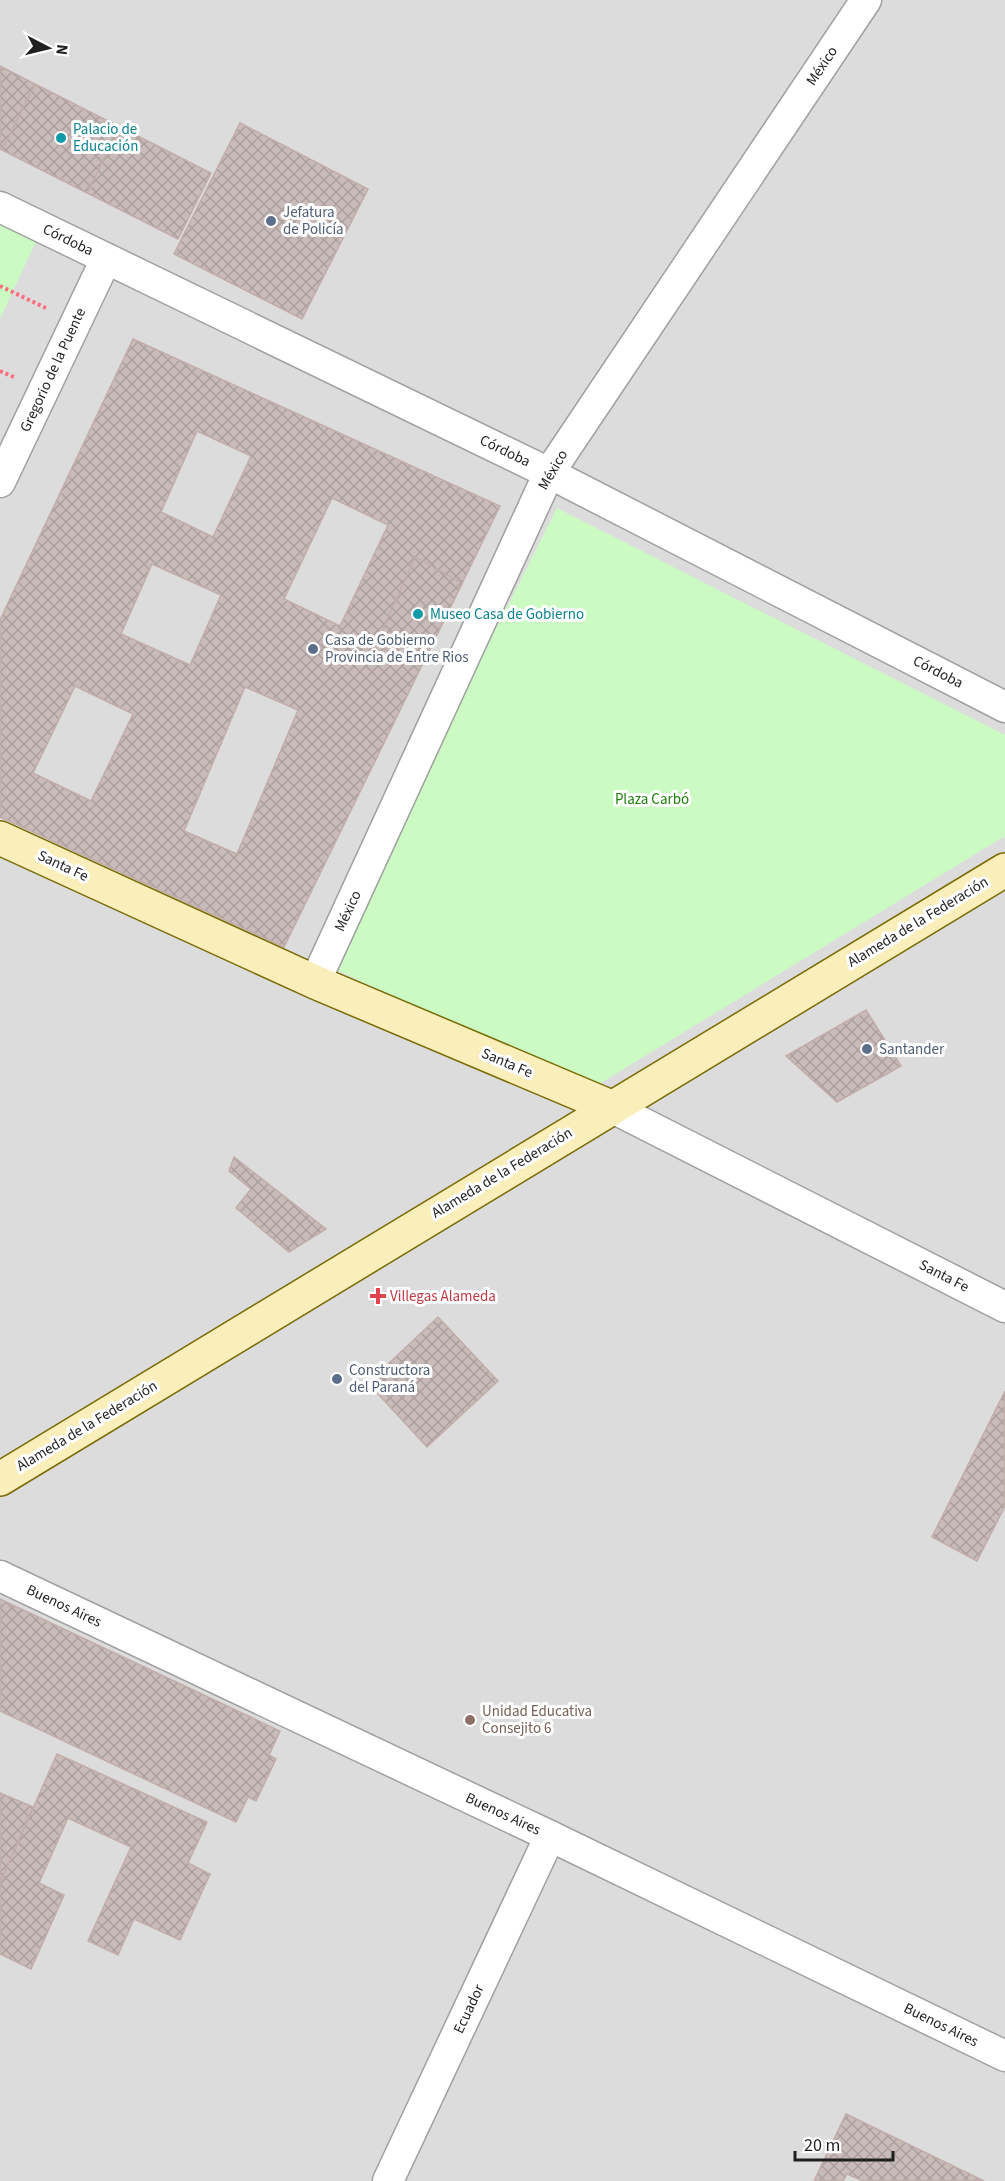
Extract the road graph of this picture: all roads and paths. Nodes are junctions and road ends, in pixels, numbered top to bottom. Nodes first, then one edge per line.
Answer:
1 (866, 0) edge
2 (0, 207) edge
3 (106, 259) junction
4 (0, 286) edge
5 (76, 322) junction
6 (549, 472) junction
7 (0, 482) edge
8 (1005, 707) edge
9 (0, 838) edge
10 (1005, 870) edge
11 (315, 982) junction
12 (611, 1107) junction
13 (1005, 1307) edge
14 (0, 1479) edge
15 (0, 1576) edge
16 (550, 1836) junction
17 (1005, 2056) edge
18 (388, 2181) edge

1 - 6 street, México
2 - 3 street, Córdoba
3 - 5 street, Gregorio de la Puente
3 - 6 street, Córdoba
4 - 5 path
5 - 7 street, Gregorio de la Puente
6 - 8 street, Córdoba
6 - 11 street, México
9 - 11 street, Santa Fe
10 - 12 street, Alameda de la Federación
11 - 12 street, Santa Fe
12 - 13 street, Santa Fe
12 - 14 street, Alameda de la Federación
15 - 16 street, Buenos Aires
16 - 17 street, Buenos Aires
16 - 18 street, Ecuador

